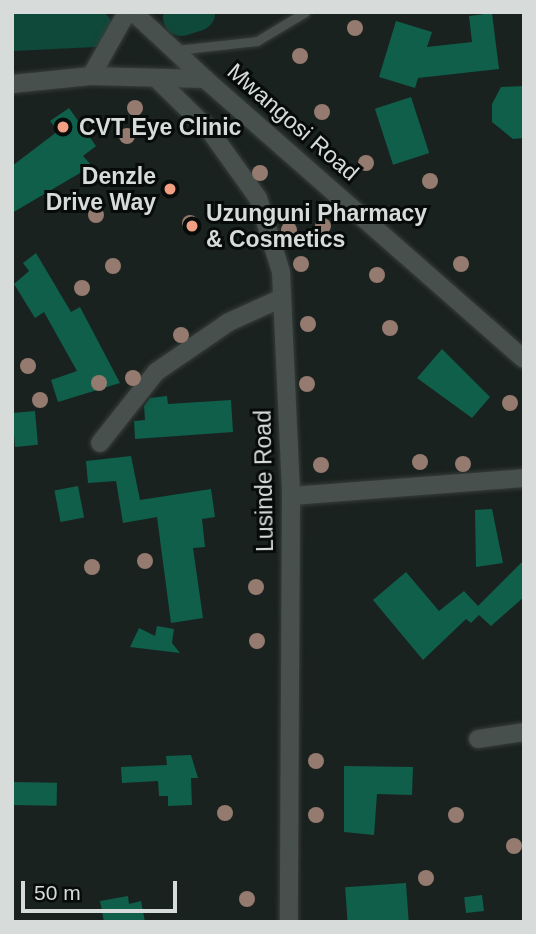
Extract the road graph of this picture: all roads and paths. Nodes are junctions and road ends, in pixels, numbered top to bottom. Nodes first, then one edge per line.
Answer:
1 (127, 12) edge
2 (133, 12) edge
3 (305, 12) edge
4 (174, 51) junction
5 (91, 76) junction
6 (205, 79) junction
7 (159, 81) junction
8 (12, 84) edge
9 (282, 298) junction
10 (524, 359) edge
11 (100, 443) dead end
12 (524, 478) edge
13 (291, 496) junction
14 (524, 732) edge
15 (478, 739) dead end
16 (289, 922) edge

1 - 5 street
2 - 4 street
3 - 4 lane
4 - 6 street
5 - 7 street, Mwangosi Road
5 - 8 street, Mwangosi Road
6 - 7 street, Mwangosi Road
6 - 10 street, Mwangosi Road
7 - 9 street, Lusinde Road
9 - 11 street
9 - 13 street, Lusinde Road
12 - 13 street
13 - 16 street, Lusinde Road
14 - 15 street

